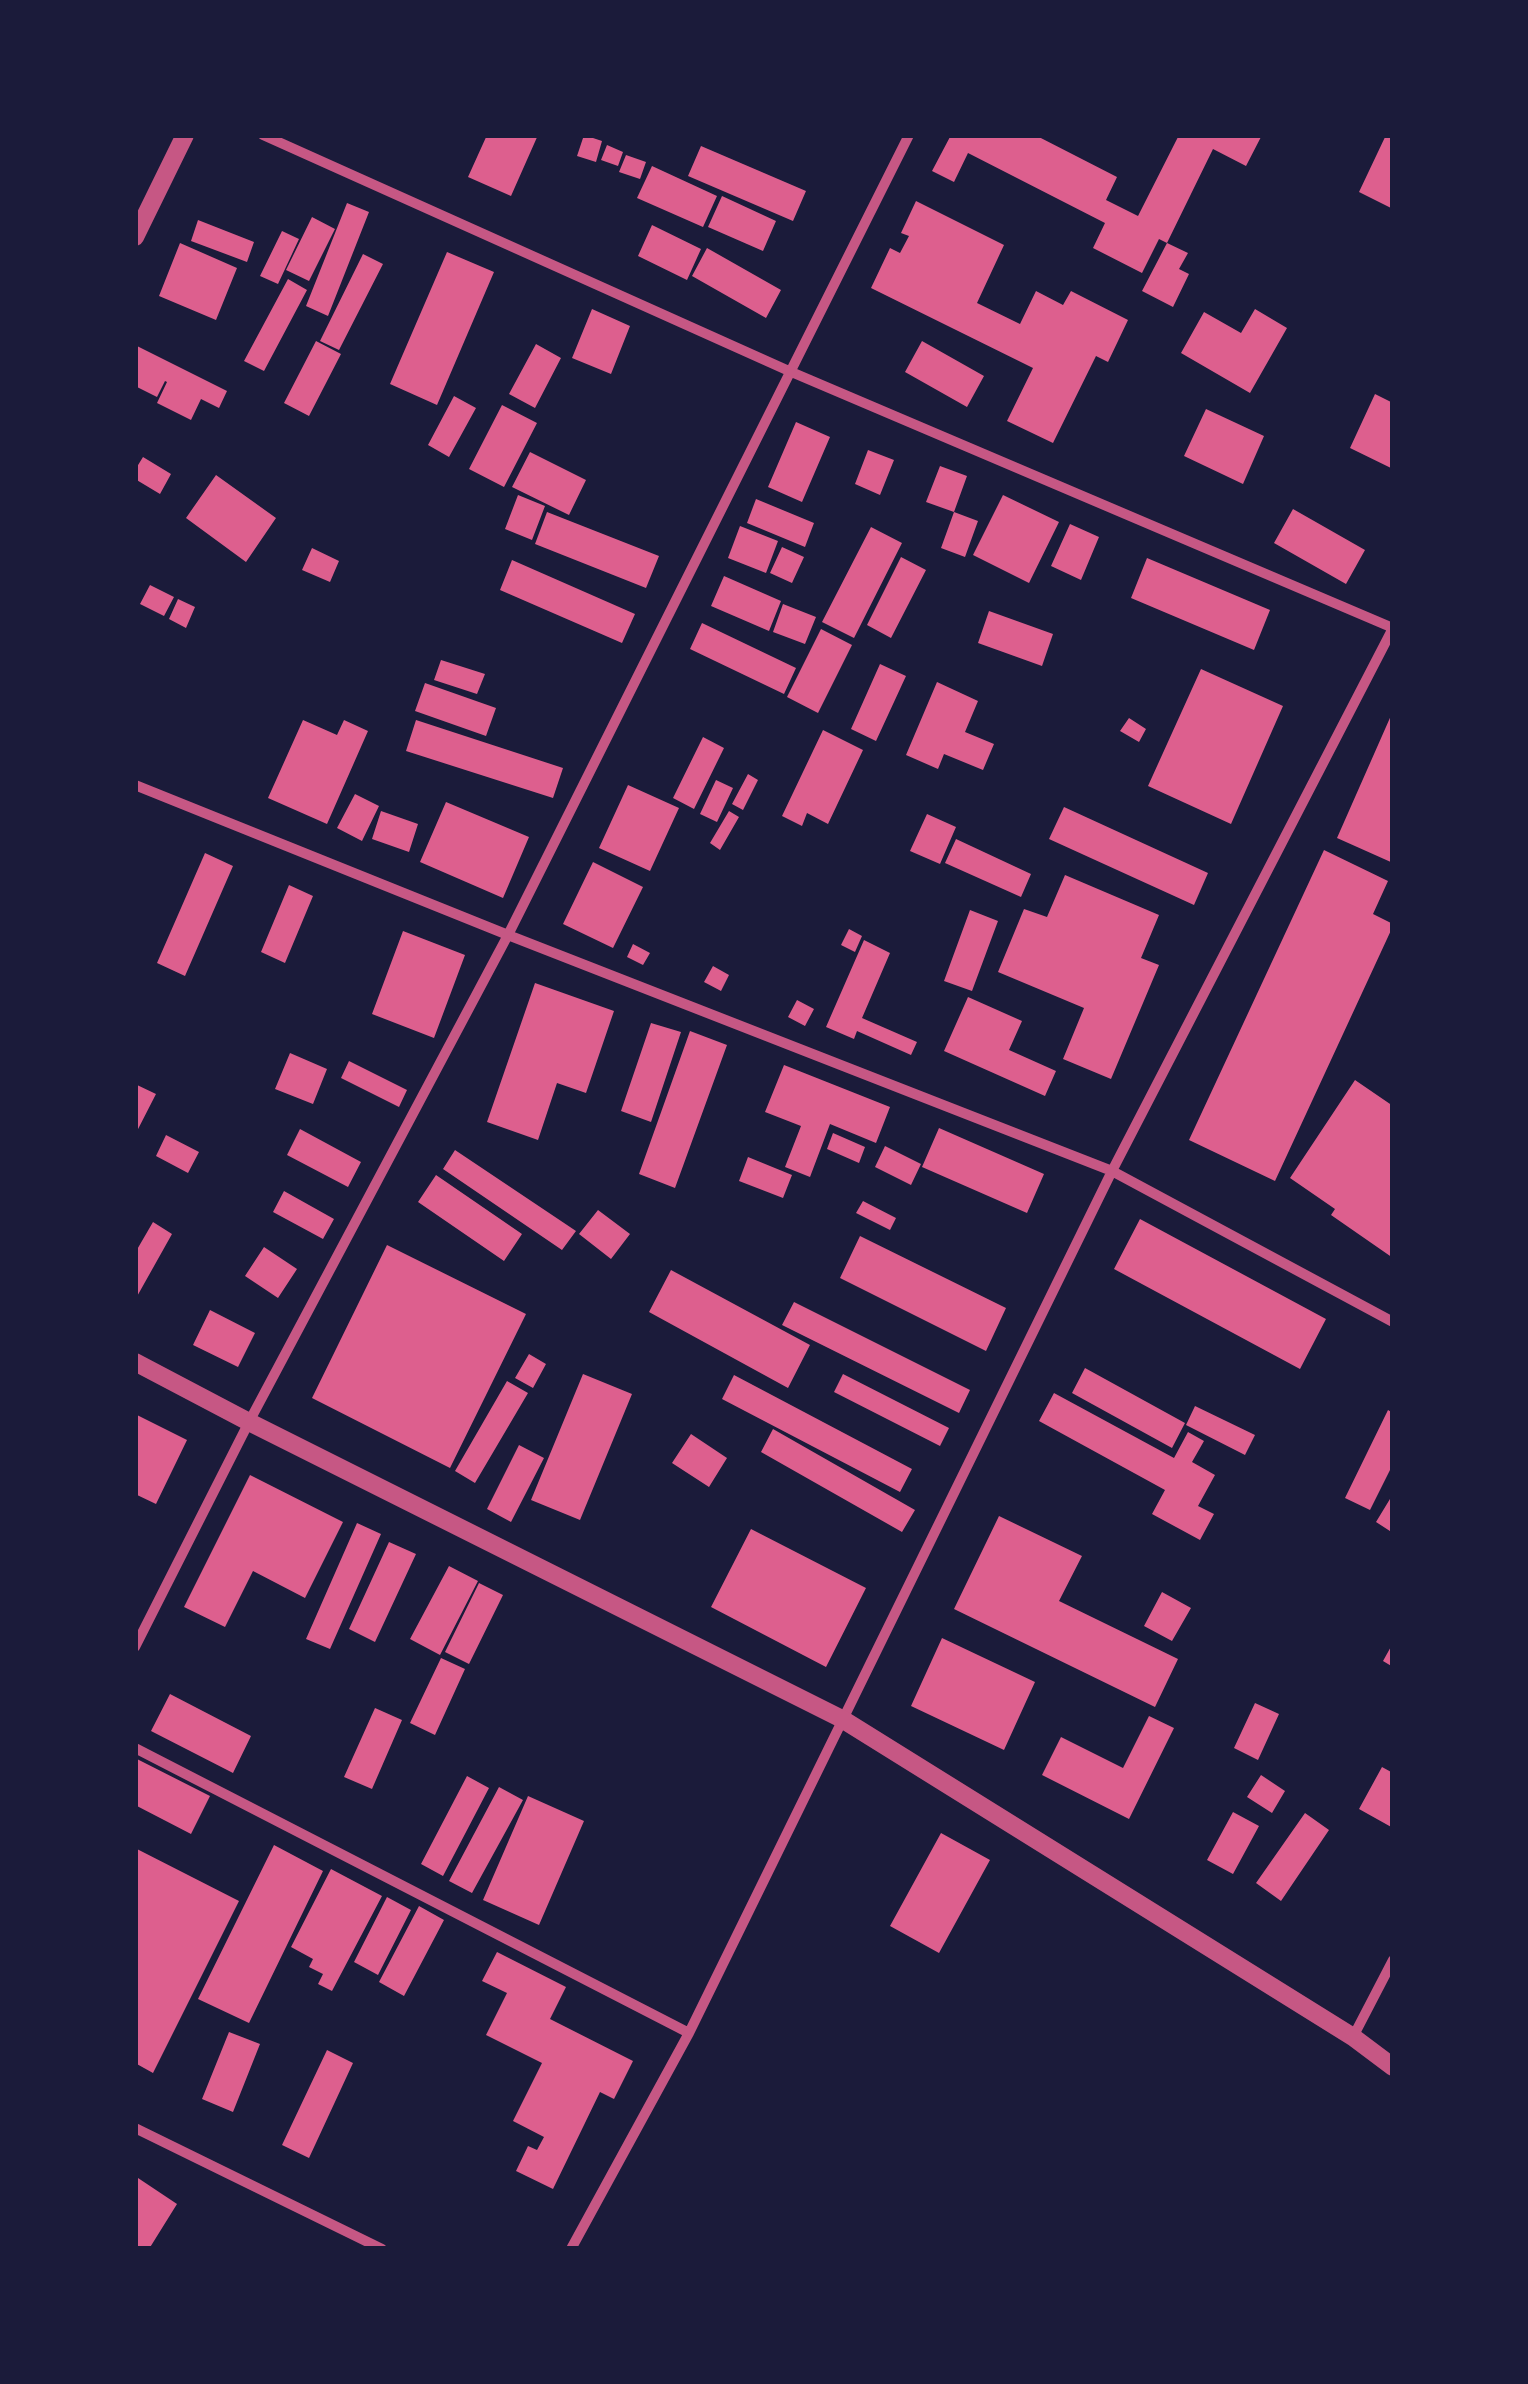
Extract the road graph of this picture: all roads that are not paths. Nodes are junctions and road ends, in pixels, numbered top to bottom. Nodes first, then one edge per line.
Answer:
1 (185, 135) edge
2 (263, 135) edge
3 (909, 135) edge
4 (135, 236) edge
5 (789, 371) junction
6 (1393, 628) edge
7 (135, 785) edge
8 (508, 935) junction
9 (1112, 1171) junction
10 (1393, 1322) edge
11 (135, 1362) edge
12 (250, 1422) junction
13 (135, 1646) edge
14 (842, 1718) junction
15 (135, 1748) edge
16 (1393, 1960) edge
17 (688, 2034) junction
18 (1352, 2037) junction
19 (1393, 2066) edge
20 (135, 2128) edge
21 (382, 2249) edge
22 (571, 2249) edge

1 - 4 street
2 - 5 street
3 - 5 street
5 - 6 street
5 - 8 street
6 - 9 street
7 - 8 street
8 - 9 street
8 - 12 street
9 - 10 street
9 - 14 street
11 - 12 street
12 - 13 street
12 - 14 street
14 - 17 street
14 - 18 street
15 - 17 street
16 - 18 street
17 - 22 street
18 - 19 street
20 - 21 street

